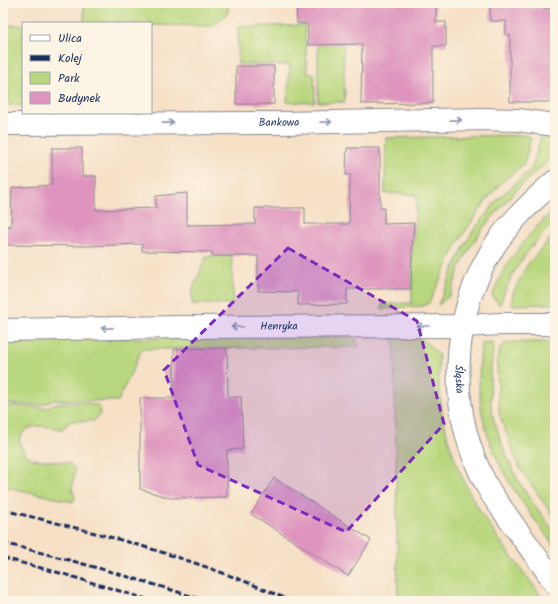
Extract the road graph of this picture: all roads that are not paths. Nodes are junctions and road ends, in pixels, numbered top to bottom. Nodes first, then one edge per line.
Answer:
1 (3, 124) edge
2 (555, 125) edge
3 (555, 181) edge
4 (555, 324) edge
5 (462, 326) junction
6 (3, 330) edge
7 (555, 583) edge

1 -> 2 street, Bankowa
3 - 5 street, Śląska
4 - 5 street, Henryka
5 -> 6 street, Henryka
5 - 7 street, Śląska

